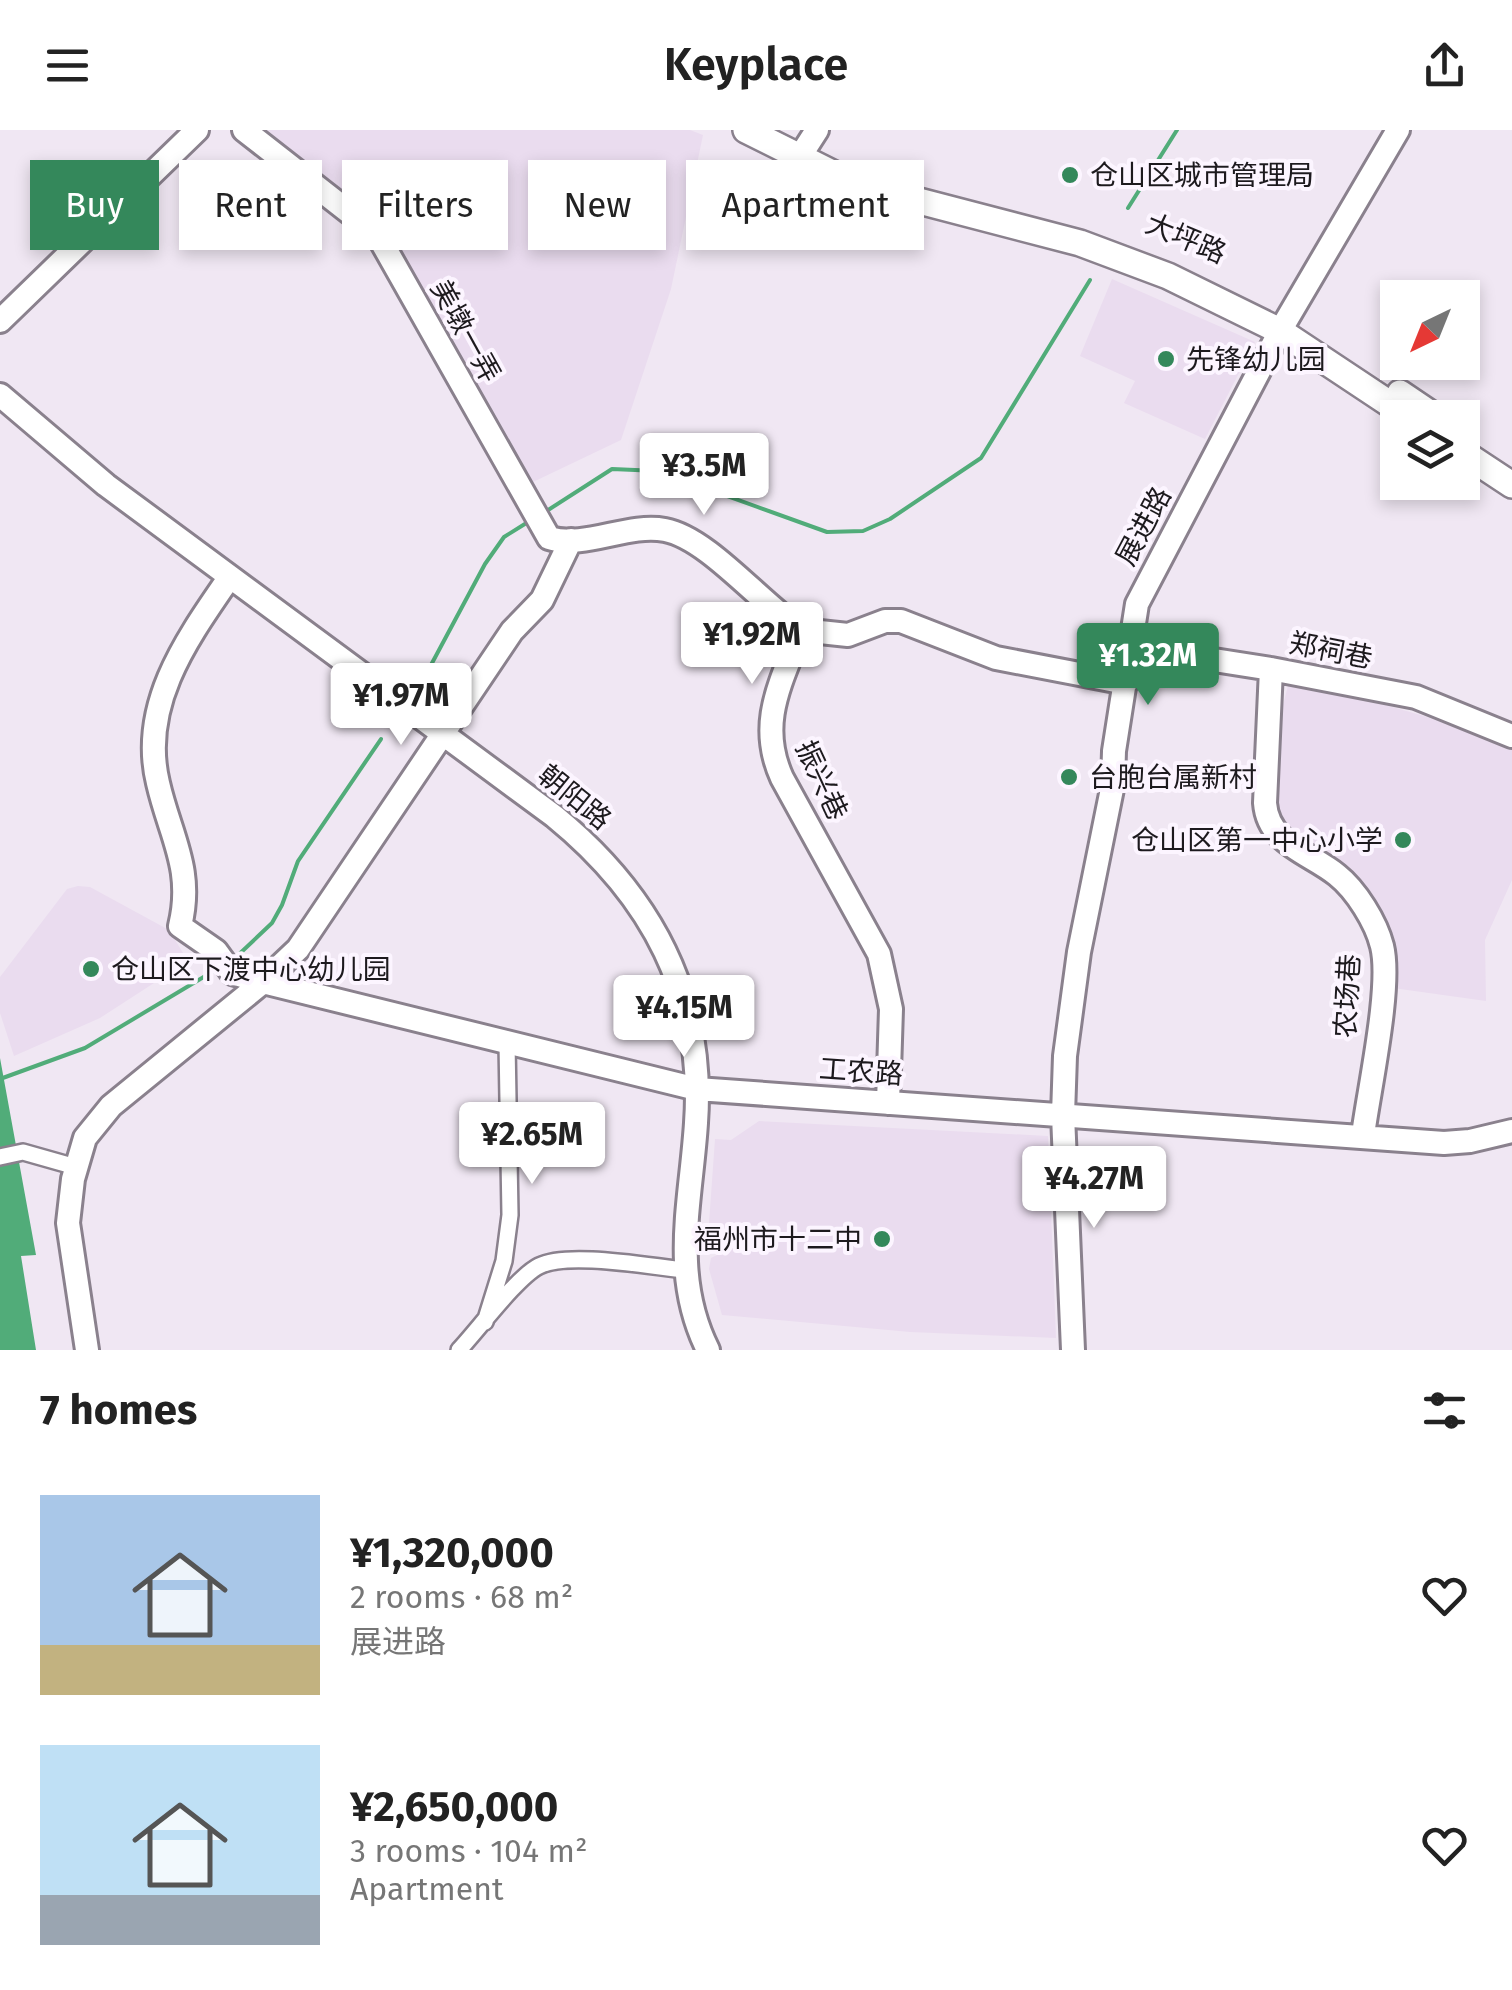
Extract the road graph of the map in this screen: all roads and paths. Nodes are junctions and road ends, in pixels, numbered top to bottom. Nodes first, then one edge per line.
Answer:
1 (197, 130) edge
2 (244, 130) edge
3 (746, 130) edge
4 (1398, 130) edge
5 (779, 135) edge
6 (807, 145) edge
7 (0, 322) edge
8 (1284, 326) junction
9 (0, 395) edge
10 (1385, 400) edge
11 (1407, 400) edge
12 (1480, 446) edge
13 (1480, 464) edge
14 (1512, 466) edge
15 (1512, 485) edge
16 (570, 540) junction
17 (229, 578) junction
18 (801, 630) junction
19 (1131, 647) junction
20 (1271, 668) junction
21 (1126, 684) junction
22 (442, 732) junction
23 (1512, 736) edge
24 (262, 982) junction
25 (507, 1043) junction
26 (697, 1089) junction
27 (888, 1103) junction
28 (1062, 1115) junction
29 (1512, 1131) edge
30 (1363, 1136) junction
31 (0, 1157) edge
32 (76, 1167) junction
33 (686, 1270) junction
34 (485, 1322) junction
35 (87, 1350) edge
36 (459, 1350) edge
37 (708, 1350) edge
38 (1073, 1350) edge

1 - 7 street
2 - 16 street, 美墩一弄
3 - 5 main road, 大坪路
4 - 8 street, 展进路
5 - 6 main road, 大坪路
6 - 8 main road, 大坪路
8 - 10 main road
8 - 11 main road
8 - 19 street, 展进路
9 - 17 street, 朝阳路
12 - 14 main road
13 - 15 main road
16 - 18 street
16 - 22 street
17 - 22 street, 朝阳路
17 - 24 street, 工农路
18 - 21 street
18 - 27 street, 振兴巷
19 - 20 street, 郑祠巷
19 - 21 street, 展进路
20 - 23 street, 郑祠巷
20 - 30 street, 农场巷
21 - 28 street, 展进路
22 - 24 street
22 - 26 street, 朝阳路
24 - 25 street, 工农路
24 - 32 street
25 - 26 street, 工农路
25 - 34 street
26 - 27 street, 工农路
26 - 33 street, 朝阳路
27 - 28 street, 工农路
28 - 30 street, 工农路
28 - 38 street, 展进路
29 - 30 street, 工农路
31 - 32 street
32 - 35 street
33 - 34 street
33 - 37 street, 朝阳路
34 - 36 street

